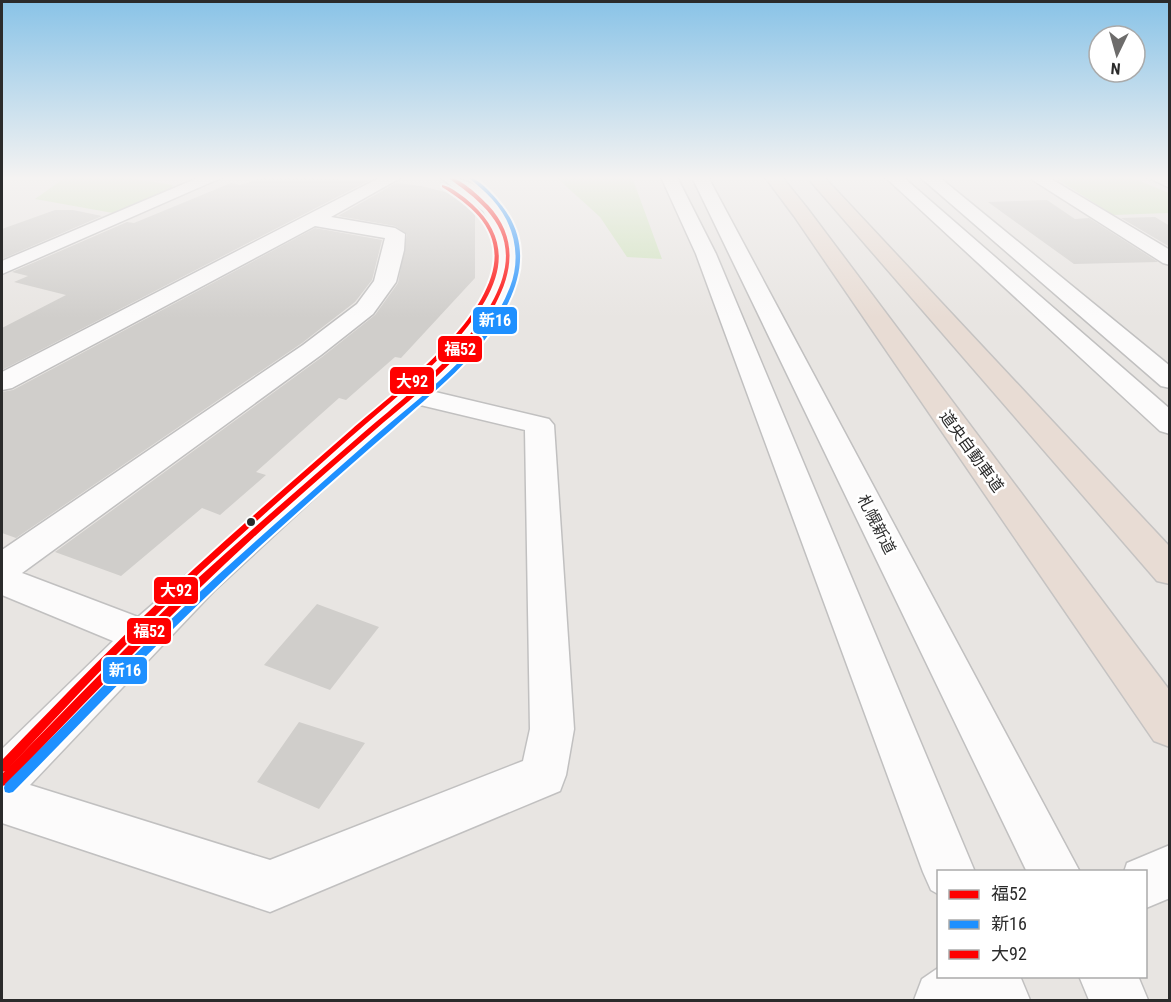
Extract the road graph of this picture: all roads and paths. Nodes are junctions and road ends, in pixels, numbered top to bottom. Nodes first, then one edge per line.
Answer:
1 (106, 224) edge
2 (307, 224) edge
3 (336, 224) edge
4 (501, 224) edge
5 (691, 224) edge
6 (724, 224) edge
7 (809, 224) edge
8 (857, 224) edge
9 (945, 224) edge
10 (984, 224) edge
11 (1115, 224) edge
12 (1166, 254) edge
13 (2, 268) edge
14 (1170, 380) edge
15 (2, 382) edge
16 (410, 394) junction
17 (1170, 425) edge
18 (2, 568) edge
19 (1170, 571) edge
20 (2, 580) edge
21 (145, 637) junction
22 (1170, 727) edge
23 (2, 781) edge
24 (2, 800) edge
25 (948, 870) edge
26 (1052, 870) edge
27 (1170, 871) edge
28 (1147, 882) edge
29 (974, 978) edge
30 (992, 978) edge
31 (1108, 978) edge
32 (943, 1000) edge
33 (1001, 1000) edge
34 (1119, 1000) edge

1 - 13 street
2 - 15 street
3 - 18 street
4 - 16 street
5 - 25 street
6 - 26 street, 札幌新道
7 - 22 highway, 道央自動車道
8 - 19 highway
9 - 17 street
10 - 14 street
11 - 12 street
16 - 21 street
16 - 24 street
20 - 21 street
21 - 23 street
27 - 28 street
29 - 32 street
30 - 33 street
31 - 34 street

